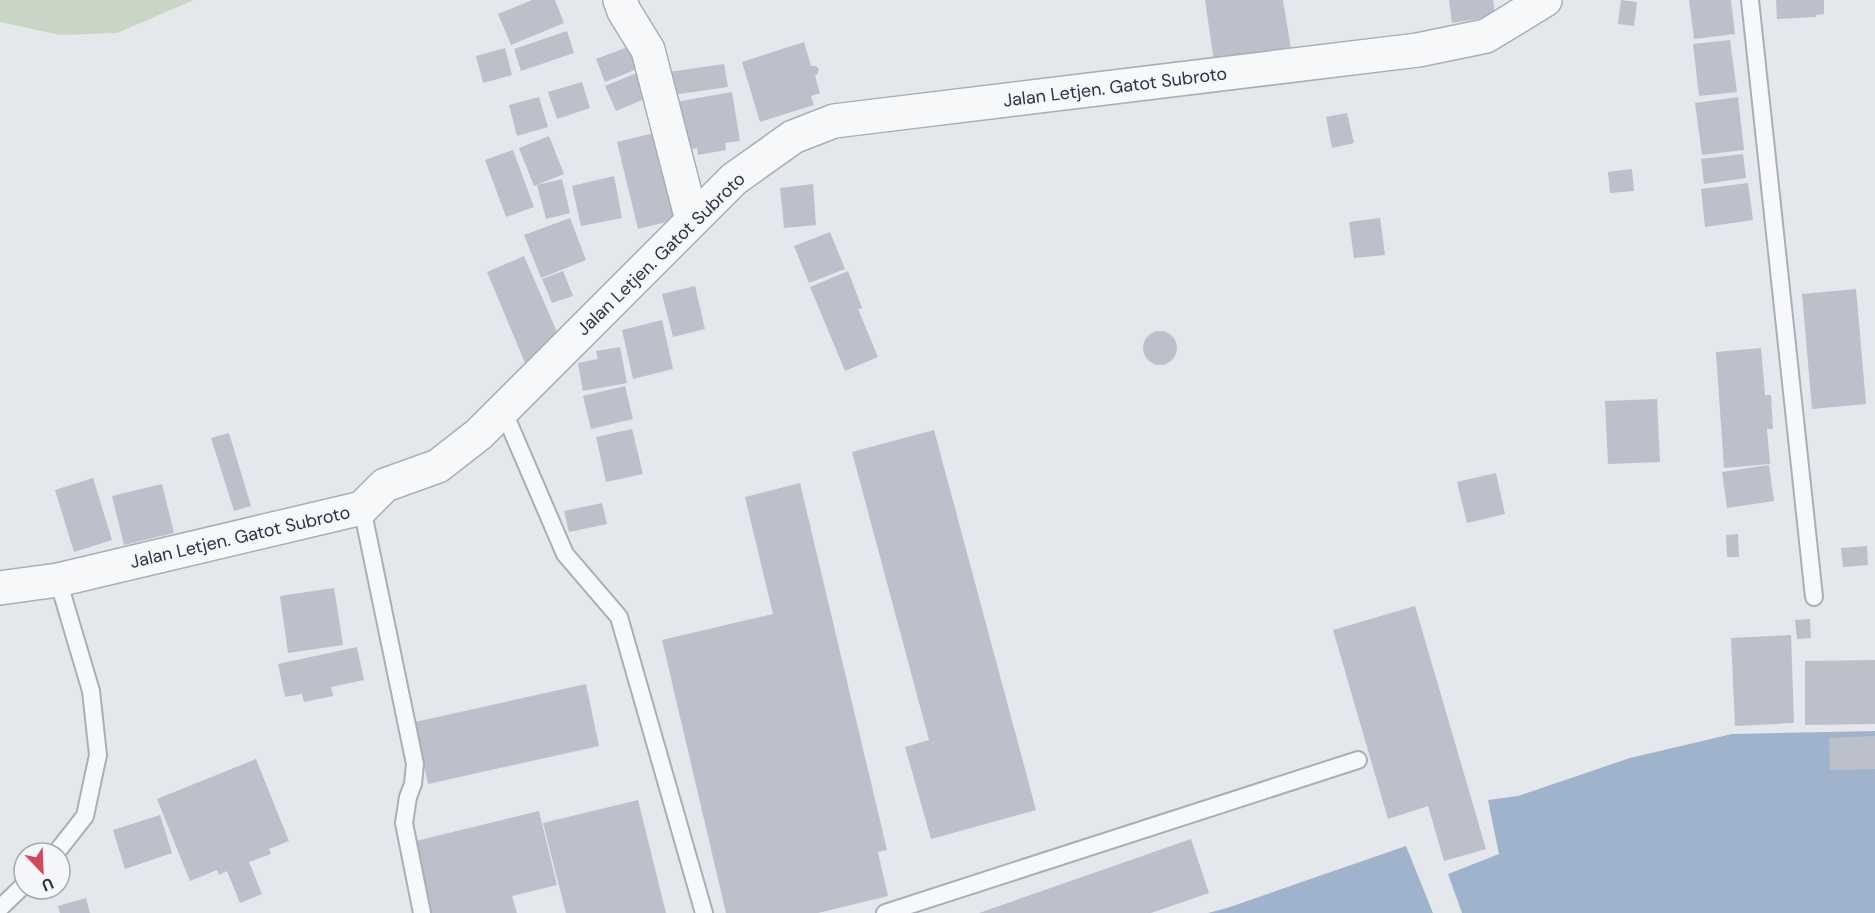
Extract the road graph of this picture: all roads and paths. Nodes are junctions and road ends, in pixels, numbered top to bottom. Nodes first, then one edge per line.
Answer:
1 (620, 0) edge
2 (1545, 0) edge
3 (1750, 0) edge
4 (692, 220) junction
5 (503, 410) junction
6 (362, 508) junction
7 (58, 580) junction
8 (0, 588) edge
9 (1814, 597) dead end
10 (1358, 760) dead end
11 (65, 841) edge
12 (12, 896) edge
13 (0, 908) edge
14 (422, 913) edge
15 (704, 913) edge
16 (885, 913) edge

1 - 4 street
2 - 4 street, Jalan Letjen. Gatot Subroto
3 - 9 lane
4 - 5 street, Jalan Letjen. Gatot Subroto
5 - 6 street, Jalan Letjen. Gatot Subroto
5 - 15 lane
6 - 7 street, Jalan Letjen. Gatot Subroto
6 - 14 lane
7 - 8 street, Jalan Letjen. Gatot Subroto
7 - 11 lane
10 - 16 lane
12 - 13 lane

